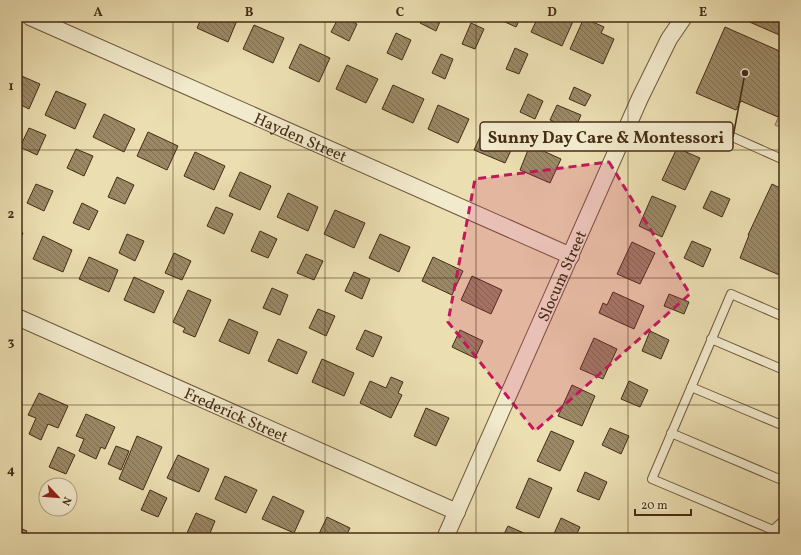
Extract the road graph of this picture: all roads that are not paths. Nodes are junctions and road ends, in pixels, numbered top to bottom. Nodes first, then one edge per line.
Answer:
1 (30, 17) edge
2 (684, 17) edge
3 (728, 135) dead end
4 (784, 160) edge
5 (571, 256) junction
6 (17, 317) edge
7 (784, 317) edge
8 (711, 339) junction
9 (784, 370) edge
10 (691, 387) junction
11 (784, 426) edge
12 (671, 434) junction
13 (784, 481) edge
14 (457, 512) junction
15 (784, 520) edge
16 (773, 530) junction
17 (445, 538) edge
18 (784, 538) edge

1 - 5 street, Hayden Street
2 - 5 street, Slocum Street
3 - 4 lane
5 - 14 street, Slocum Street
6 - 14 street, Frederick Street
7 - 8 lane
8 - 9 lane
8 - 10 lane
10 - 11 lane
10 - 12 lane
12 - 13 lane
12 - 16 lane
14 - 17 street, Slocum Street
15 - 16 lane
16 - 18 lane

